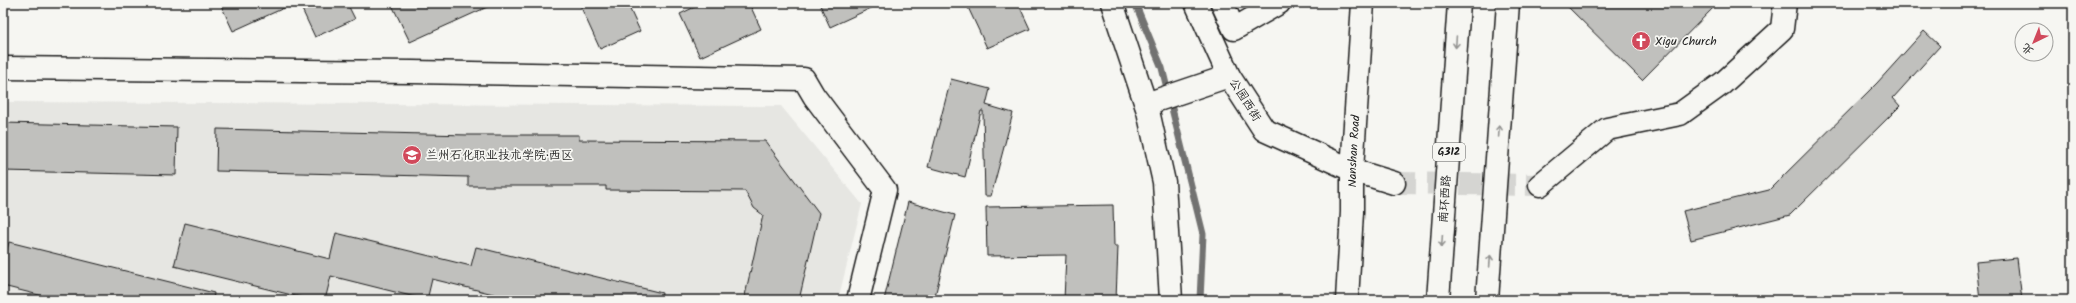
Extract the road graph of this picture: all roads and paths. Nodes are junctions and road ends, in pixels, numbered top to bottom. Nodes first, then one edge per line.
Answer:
1 (1112, 3) edge
2 (1196, 3) edge
3 (1222, 3) edge
4 (1280, 3) edge
5 (1363, 3) edge
6 (1459, 3) edge
7 (1508, 3) edge
8 (1785, 3) edge
9 (3, 68) edge
10 (1229, 76) junction
11 (1153, 102) junction
12 (1352, 170) junction
13 (1394, 184) tunnel mouth
14 (1540, 185) tunnel mouth
15 (858, 300) edge
16 (1171, 300) edge
17 (1347, 300) edge
18 (1438, 300) edge
19 (1487, 300) edge

1 - 11 main road
2 - 10 main road, 公园西街
3 - 4 main road
5 - 12 main road, Nanshan Road
6 -> 18 main road, 南环西路 / G312
19 -> 7 main road
8 - 14 main road
9 - 15 main road
10 - 11 main road
10 - 12 main road, 公园西街
11 - 16 main road
12 - 13 main road, 公园西街
12 - 17 main road, Nanshan Road

